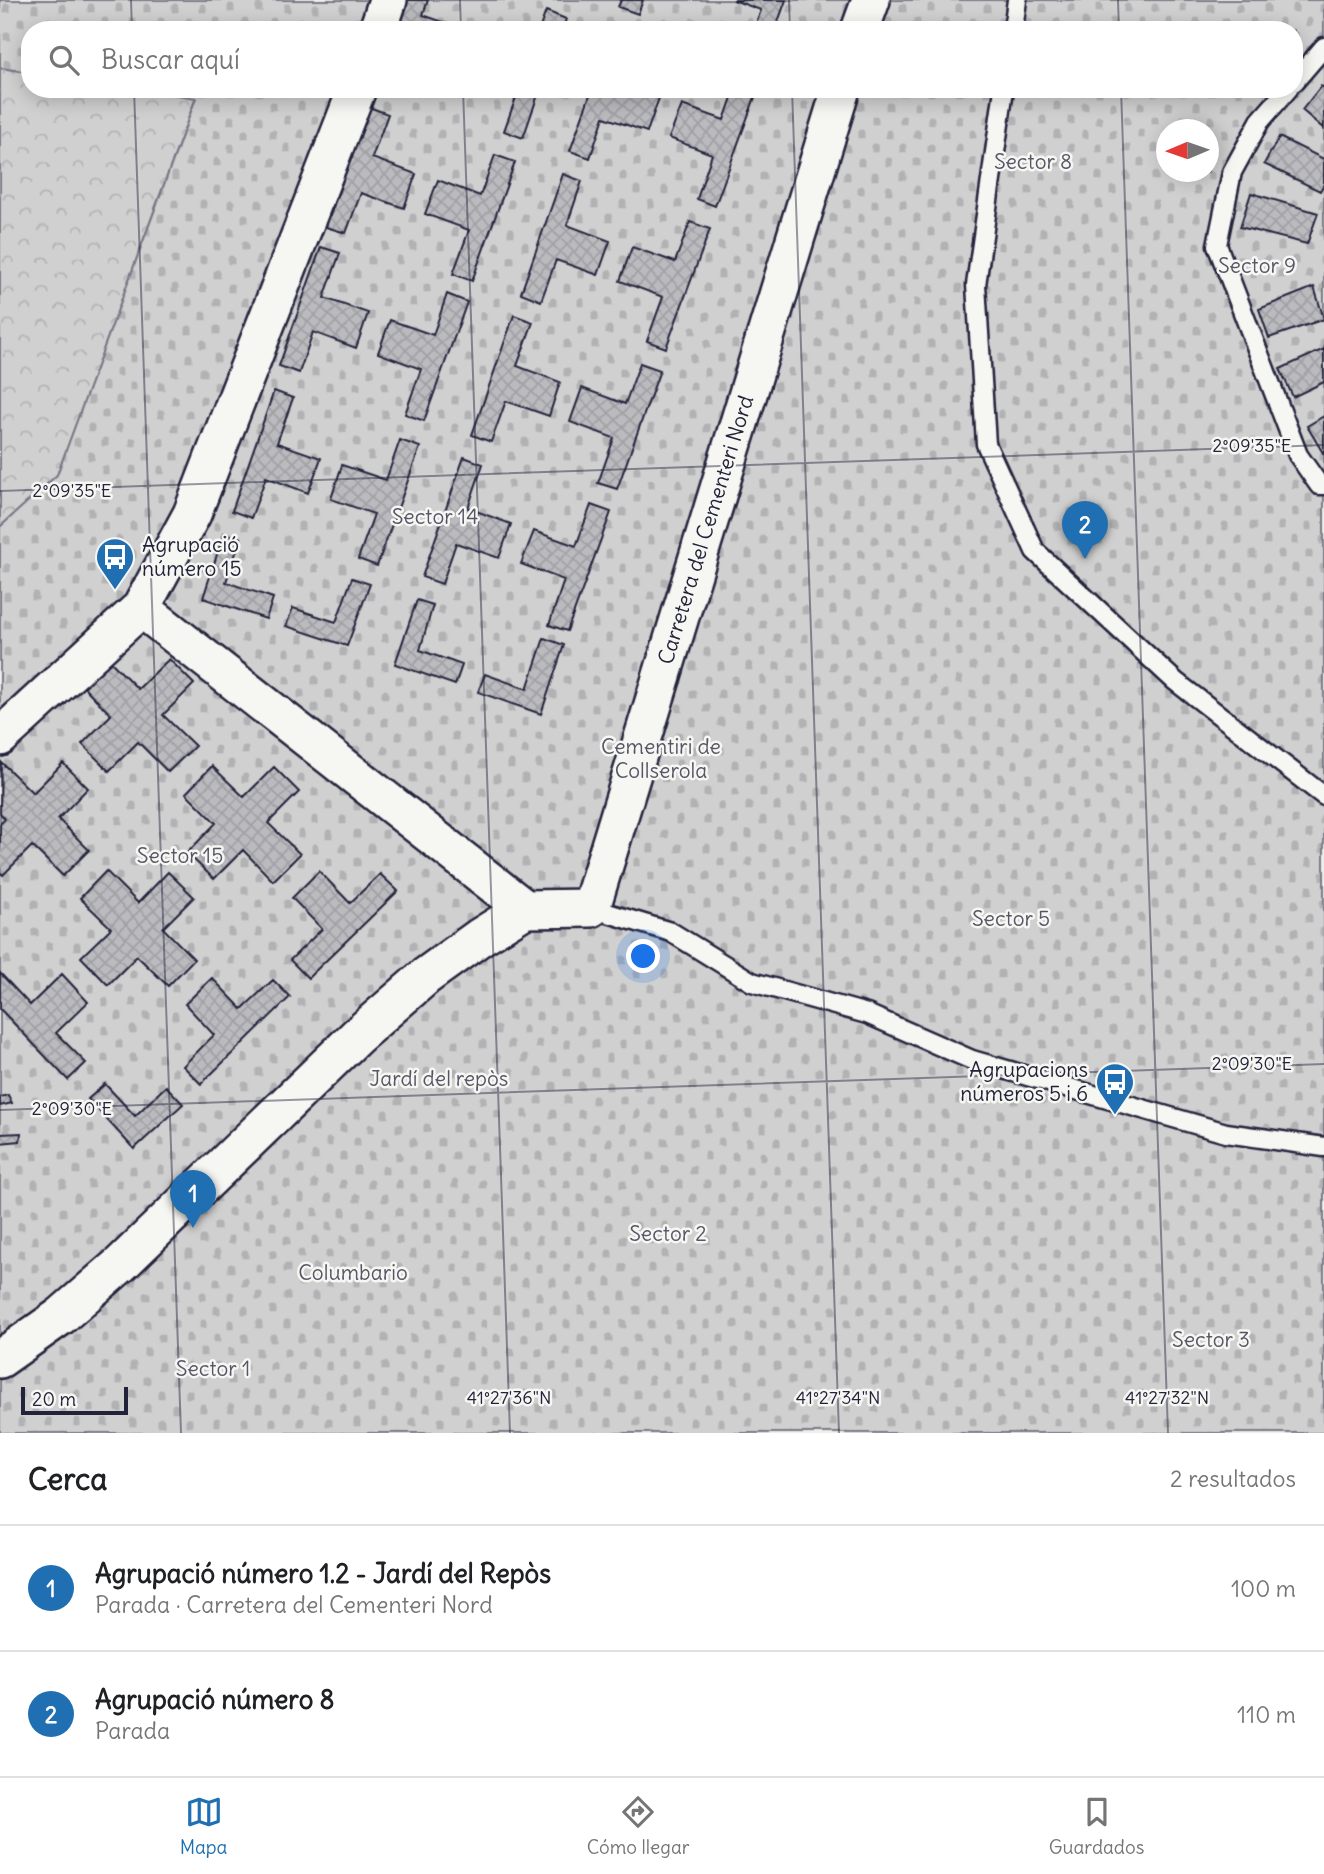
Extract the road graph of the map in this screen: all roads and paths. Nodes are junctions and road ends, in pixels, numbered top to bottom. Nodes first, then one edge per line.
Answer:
1 (388, 0) edge
2 (871, 0) edge
3 (1017, 0) edge
4 (381, 21) edge
5 (863, 21) edge
6 (1014, 21) edge
7 (1324, 47) edge
8 (1303, 72) edge
9 (354, 98) edge
10 (838, 98) edge
11 (1003, 98) edge
12 (1279, 98) edge
13 (1324, 485) edge
14 (141, 608) junction
15 (0, 737) edge
16 (1324, 796) edge
17 (591, 908) junction
18 (525, 909) junction
19 (1324, 1147) edge
20 (0, 1359) edge

1 - 4 street
2 - 5 street
3 - 6 lane
7 - 8 lane
9 - 14 street
10 - 17 street, Carretera del Cementeri Nord
11 - 16 lane
12 - 13 lane
14 - 15 street
14 - 18 street
17 - 18 street
17 - 19 lane
18 - 20 street

